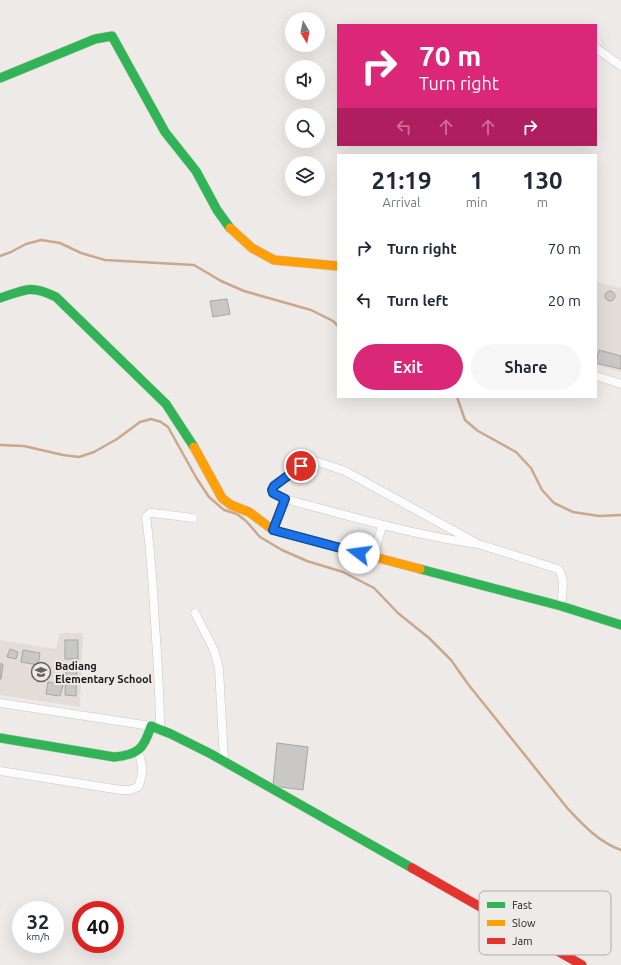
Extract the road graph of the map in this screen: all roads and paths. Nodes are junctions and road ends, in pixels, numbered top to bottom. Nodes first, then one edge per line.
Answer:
1 (597, 49) edge
2 (621, 66) edge
3 (0, 78) edge
4 (337, 266) edge
5 (0, 298) edge
6 (597, 376) edge
7 (621, 384) edge
8 (285, 499) junction
9 (192, 518) dead end
10 (383, 525) junction
11 (273, 530) junction
12 (478, 544) junction
13 (374, 557) junction
14 (561, 606) junction
15 (195, 613) dead end
16 (621, 625) edge
17 (0, 703) edge
18 (155, 728) junction
19 (0, 738) edge
20 (138, 752) junction
21 (224, 762) junction
22 (0, 771) edge
23 (479, 906) edge
24 (565, 955) edge
25 (582, 965) edge

1 - 2 street
3 - 4 street
5 - 11 street
6 - 7 street
8 - 10 street
8 - 11 street
8 - 12 street
9 - 18 street
10 - 12 street
10 - 13 street
11 - 13 street
12 - 14 street
13 - 14 street
14 - 16 street
15 - 21 street
17 - 18 street
18 - 20 street
18 - 21 street
19 - 20 street
20 - 22 street
21 - 23 street
24 - 25 street

